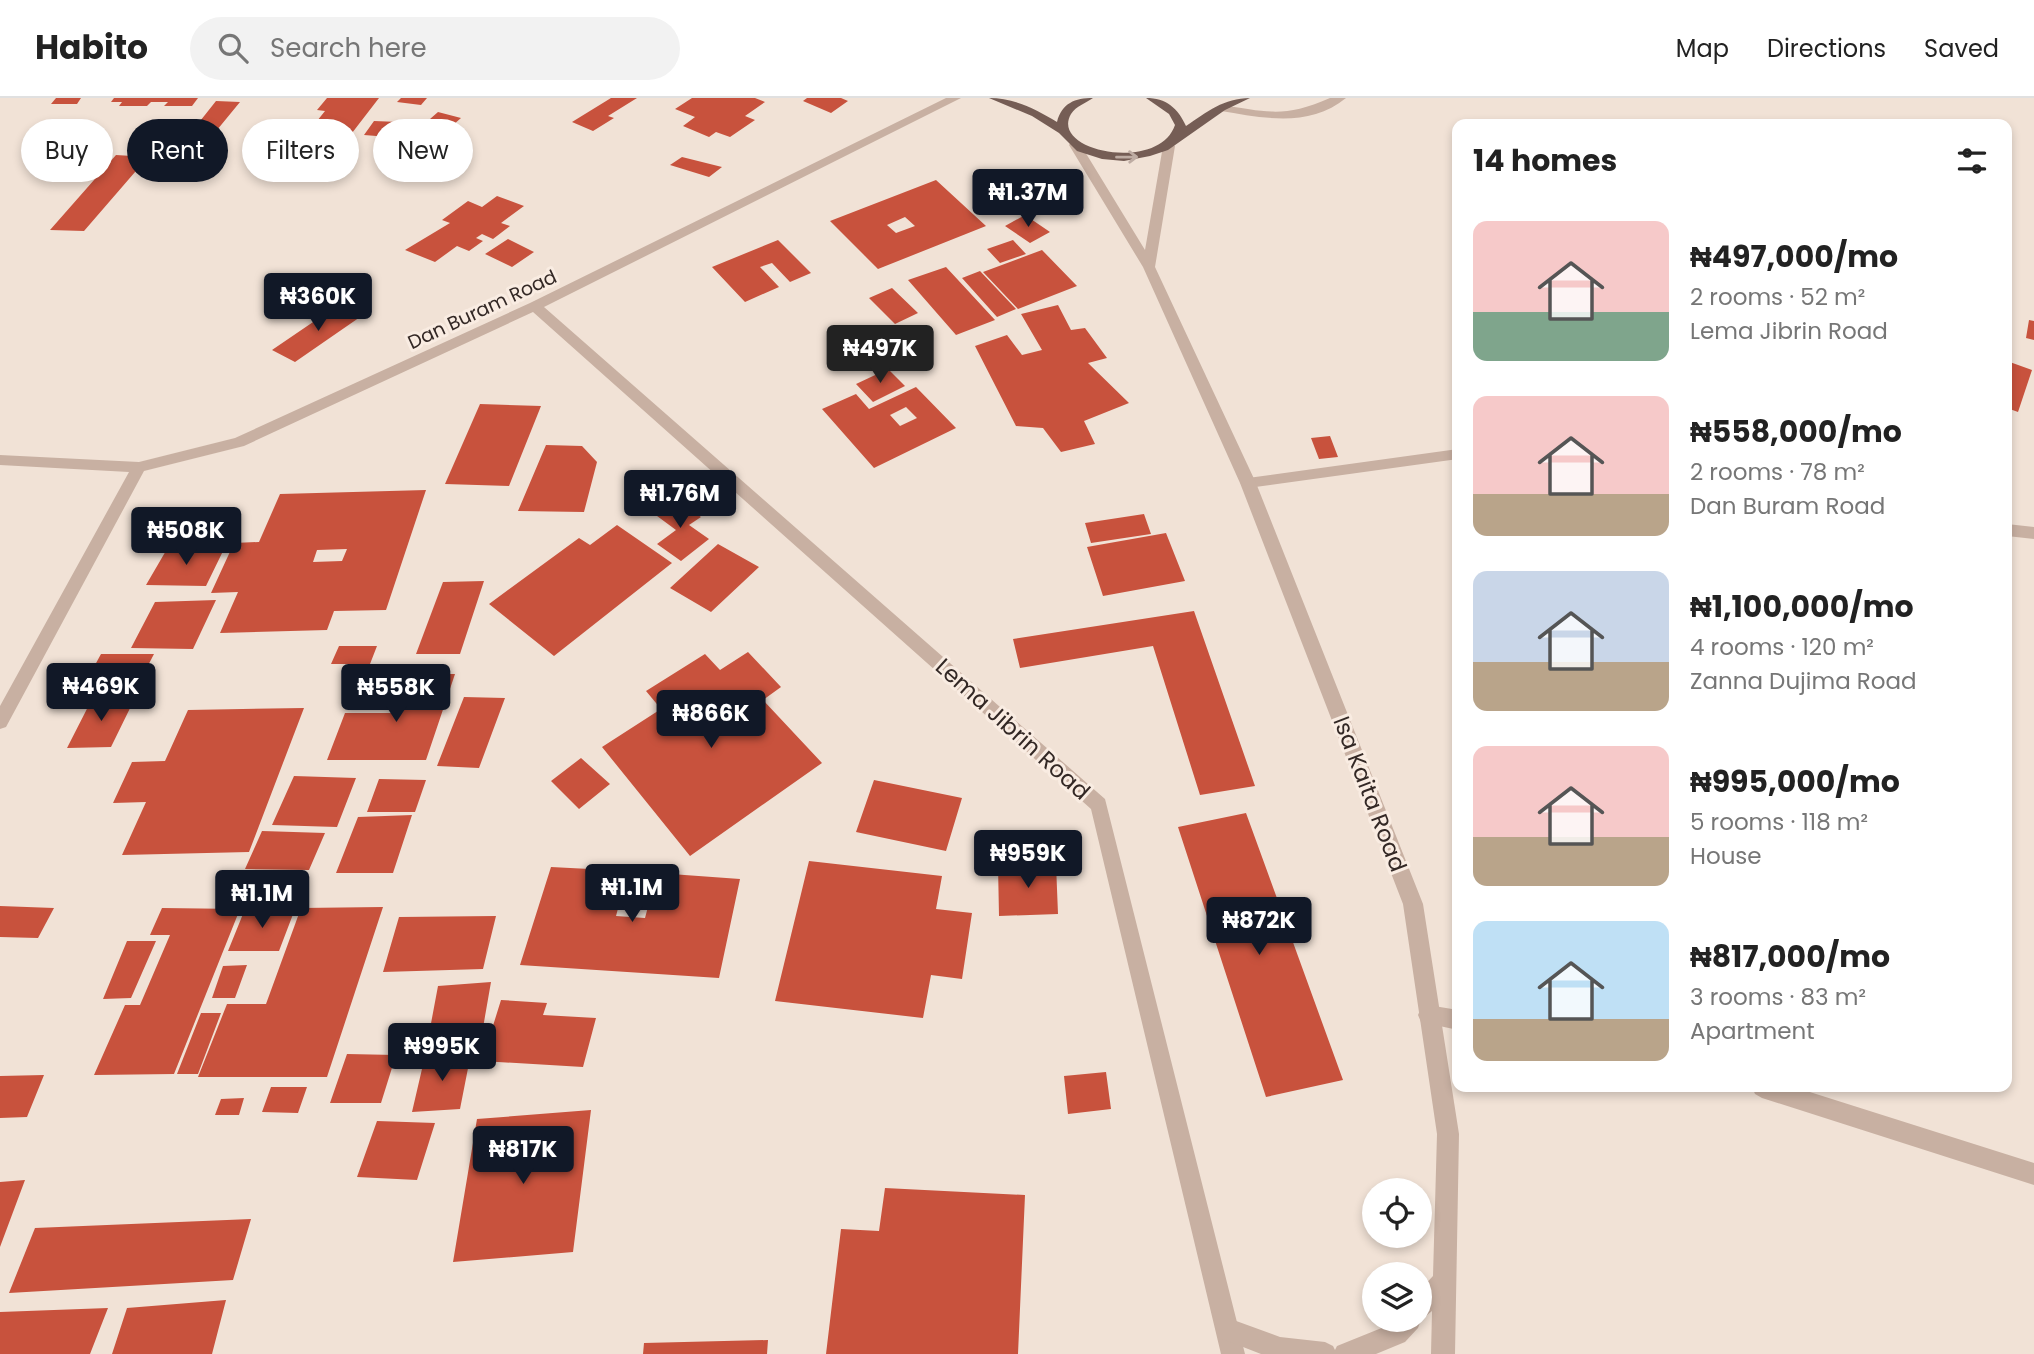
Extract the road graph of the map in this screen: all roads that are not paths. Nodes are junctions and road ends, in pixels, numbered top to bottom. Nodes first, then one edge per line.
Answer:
1 (956, 98) edge
2 (995, 98) edge
3 (1087, 98) edge
4 (1152, 98) edge
5 (1244, 98) edge
6 (1340, 98) edge
7 (1221, 108) junction
8 (1063, 130) junction
9 (1174, 141) junction
10 (1075, 145) junction
11 (1149, 267) junction
12 (535, 306) junction
13 (1452, 455) edge
14 (0, 460) edge
15 (139, 467) junction
16 (1248, 483) junction
17 (2012, 531) edge
18 (2034, 533) edge
19 (0, 722) edge
20 (1428, 1015) junction
21 (1452, 1019) edge
22 (1778, 1092) edge
23 (2034, 1174) edge
24 (1446, 1279) junction
25 (1432, 1295) edge
26 (1228, 1330) junction
27 (1399, 1332) edge
28 (1233, 1354) edge
29 (1325, 1354) edge
30 (1345, 1354) edge
31 (1443, 1354) edge

1 - 12 street, Dan Buram Road
2 - 8 main road
3 - 8 main road
4 - 9 main road
5 - 7 main road
6 - 7 street
7 - 9 main road
8 - 10 main road
10 -> 9 main road
9 - 11 street
10 - 11 street, Isa Kaita Road
11 - 16 street, Isa Kaita Road
12 - 15 street, Dan Buram Road
12 - 26 street, Lema Jibrin Road
13 - 16 street
14 - 15 street, Dan Buram Road
15 - 19 street
16 - 20 street, Isa Kaita Road
17 - 18 street
20 - 21 street
20 - 24 street, Isa Kaita Road
22 - 23 street
24 - 25 street
24 - 31 street, Isa Kaita Road
26 - 28 street, Lema Jibrin Road
26 - 29 street
27 - 30 street

